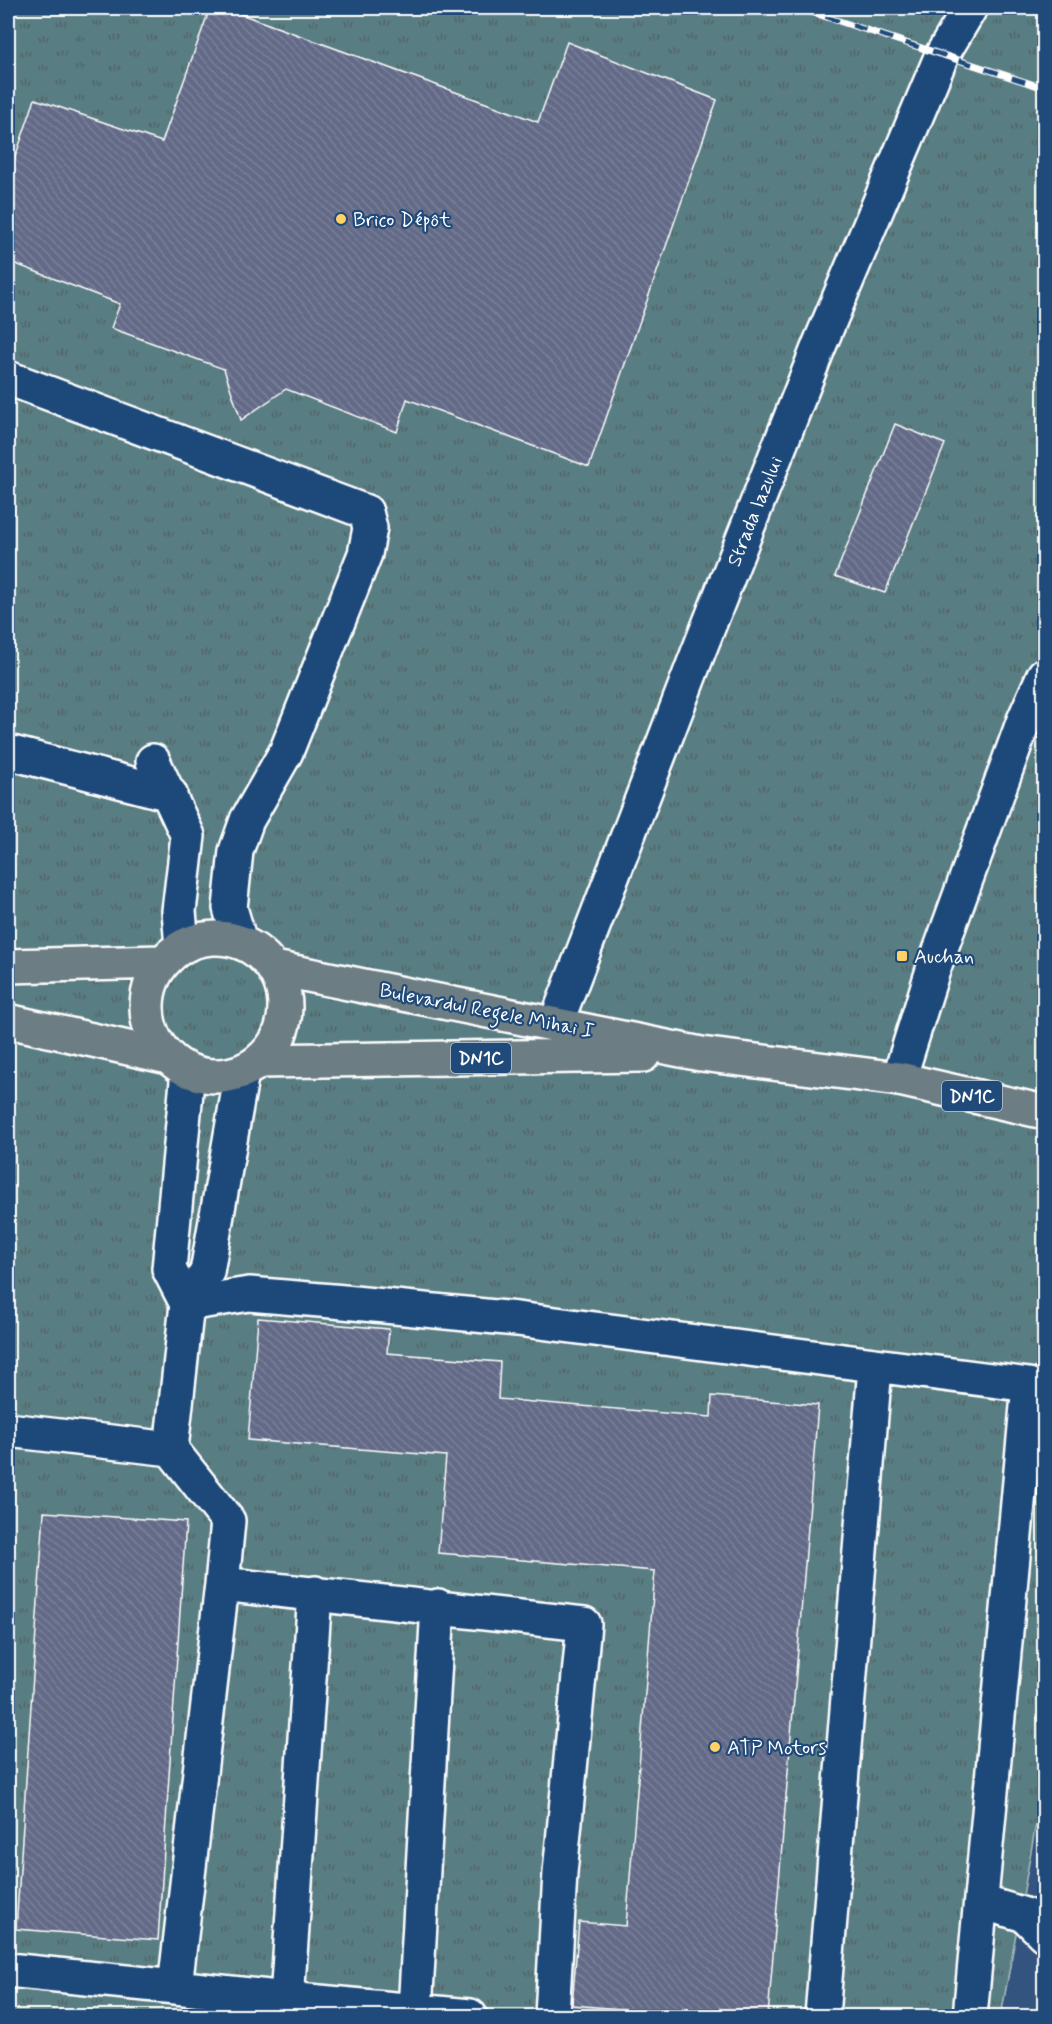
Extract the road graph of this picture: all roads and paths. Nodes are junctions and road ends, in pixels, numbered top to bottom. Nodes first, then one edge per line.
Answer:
1 (970, 8) edge
2 (8, 378) edge
3 (1044, 675) edge
4 (8, 752) edge
5 (153, 761) dead end
6 (170, 794) junction
7 (240, 942) junction
8 (172, 954) junction
9 (8, 966) edge
10 (274, 968) junction
11 (8, 1021) edge
12 (556, 1023) junction
13 (701, 1054) junction
14 (178, 1064) junction
15 (251, 1067) junction
16 (899, 1080) junction
17 (1044, 1112) edge
18 (187, 1304) junction
19 (875, 1367) junction
20 (8, 1430) edge
21 (171, 1449) junction
22 (222, 1584) junction
23 (315, 1593) junction
24 (438, 1606) junction
25 (981, 1902) junction
26 (1038, 1919) edge
27 (8, 1970) edge
28 (175, 1987) junction
29 (287, 1999) junction
30 (415, 2011) junction
31 (470, 2016) edge
32 (552, 2016) edge
33 (822, 2016) edge
34 (970, 2016) edge

1 - 12 lane, Strada Iazului
2 - 7 lane
3 - 16 lane
4 - 6 lane
5 - 6 lane
6 - 8 lane
7 - 8 main road
7 - 10 main road
8 - 9 main road
8 - 14 main road
10 - 12 main road, Bulevardul Regele Mihai I / DN1C
10 - 15 main road
11 - 14 main road, DN1C
12 - 13 main road, Bulevardul Regele Mihai I / DN1C
13 - 15 main road, Bulevardul Regele Mihai I / DN1C
13 - 16 main road, Bulevardul Regele Mihai I / DN1C
14 - 15 main road, DN1C
14 - 18 lane
15 - 18 lane
16 - 17 main road, Bulevardul Regele Mihai I / DN1C
18 - 19 lane
18 - 21 lane
19 - 25 lane
19 - 33 lane
20 - 21 lane
21 - 22 lane
22 - 23 lane
22 - 28 lane
23 - 24 lane
23 - 29 lane
24 - 30 lane
24 - 32 lane
25 - 26 lane
25 - 34 lane
27 - 28 lane
28 - 29 lane
29 - 30 lane
30 - 31 lane

